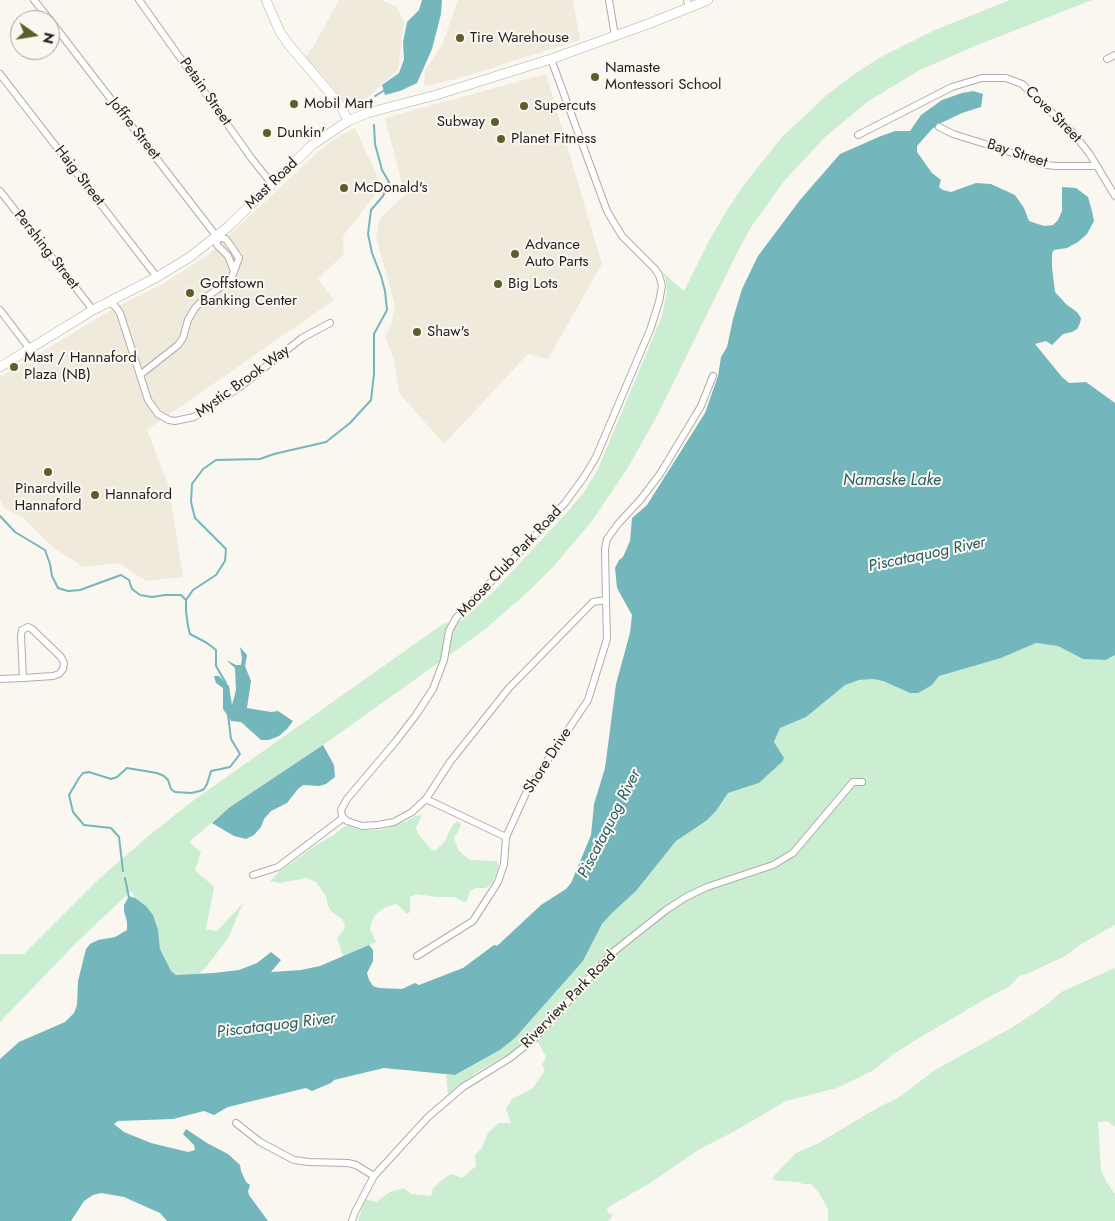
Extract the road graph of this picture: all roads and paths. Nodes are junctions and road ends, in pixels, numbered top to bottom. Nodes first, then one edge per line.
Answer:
1 (34, 0) edge
2 (139, 0) edge
3 (266, 0) edge
4 (609, 0) edge
5 (708, 0) edge
6 (688, 4) edge
7 (42, 10) edge
8 (60, 33) edge
9 (615, 36) junction
10 (1115, 55) edge
11 (551, 59) junction
12 (1107, 59) dead end
13 (0, 74) edge
14 (348, 121) junction
15 (939, 127) dead end
16 (858, 135) dead end
17 (1097, 166) junction
18 (272, 184) junction
19 (0, 191) edge
20 (1114, 194) edge
21 (217, 237) junction
22 (234, 271) junction
23 (157, 277) junction
24 (107, 302) junction
25 (0, 310) edge
26 (93, 310) junction
27 (330, 323) dead end
28 (28, 348) junction
29 (0, 367) edge
30 (140, 375) junction
31 (713, 376) dead end
32 (606, 600) junction
33 (22, 678) junction
34 (0, 679) edge
35 (862, 782) dead end
36 (426, 799) junction
37 (343, 818) junction
38 (506, 838) junction
39 (253, 875) dead end
40 (417, 956) dead end
41 (236, 1123) dead end
42 (374, 1176) junction
43 (352, 1221) edge

1 - 7 street, Joffre Street
2 - 18 street, Petain Street
3 - 14 main road
4 - 9 street
5 - 6 main road, Mast Road
6 - 9 main road, Mast Road
8 - 21 street, Joffre Street
9 - 11 main road, Mast Road
10 - 12 street
11 - 14 main road, Mast Road
11 - 37 street, Moose Club Park Road
13 - 23 street, Haig Street
14 - 18 main road, Mast Road
15 - 17 street, Bay Street
16 - 17 street, Cove Street
17 - 20 street, Cove Street
18 - 21 main road, Mast Road
19 - 26 street, Pershing Street
21 - 22 street
21 - 22 street
21 - 23 main road, Mast Road
22 - 30 street
23 - 24 main road, Mast Road
24 - 26 main road, Mast Road
24 - 30 street, Mystic Brook Way
25 - 28 street
26 - 28 main road, Mast Road
27 - 30 street, Mystic Brook Way
28 - 29 main road, Mast Road
31 - 32 street
32 - 36 street
32 - 38 street, Shore Drive
33 - 33 street
33 - 34 street
35 - 42 street, Riverview Park Road
36 - 37 street
36 - 38 street
37 - 39 street
38 - 40 street
41 - 42 street
42 - 43 street, Riverview Park Road

